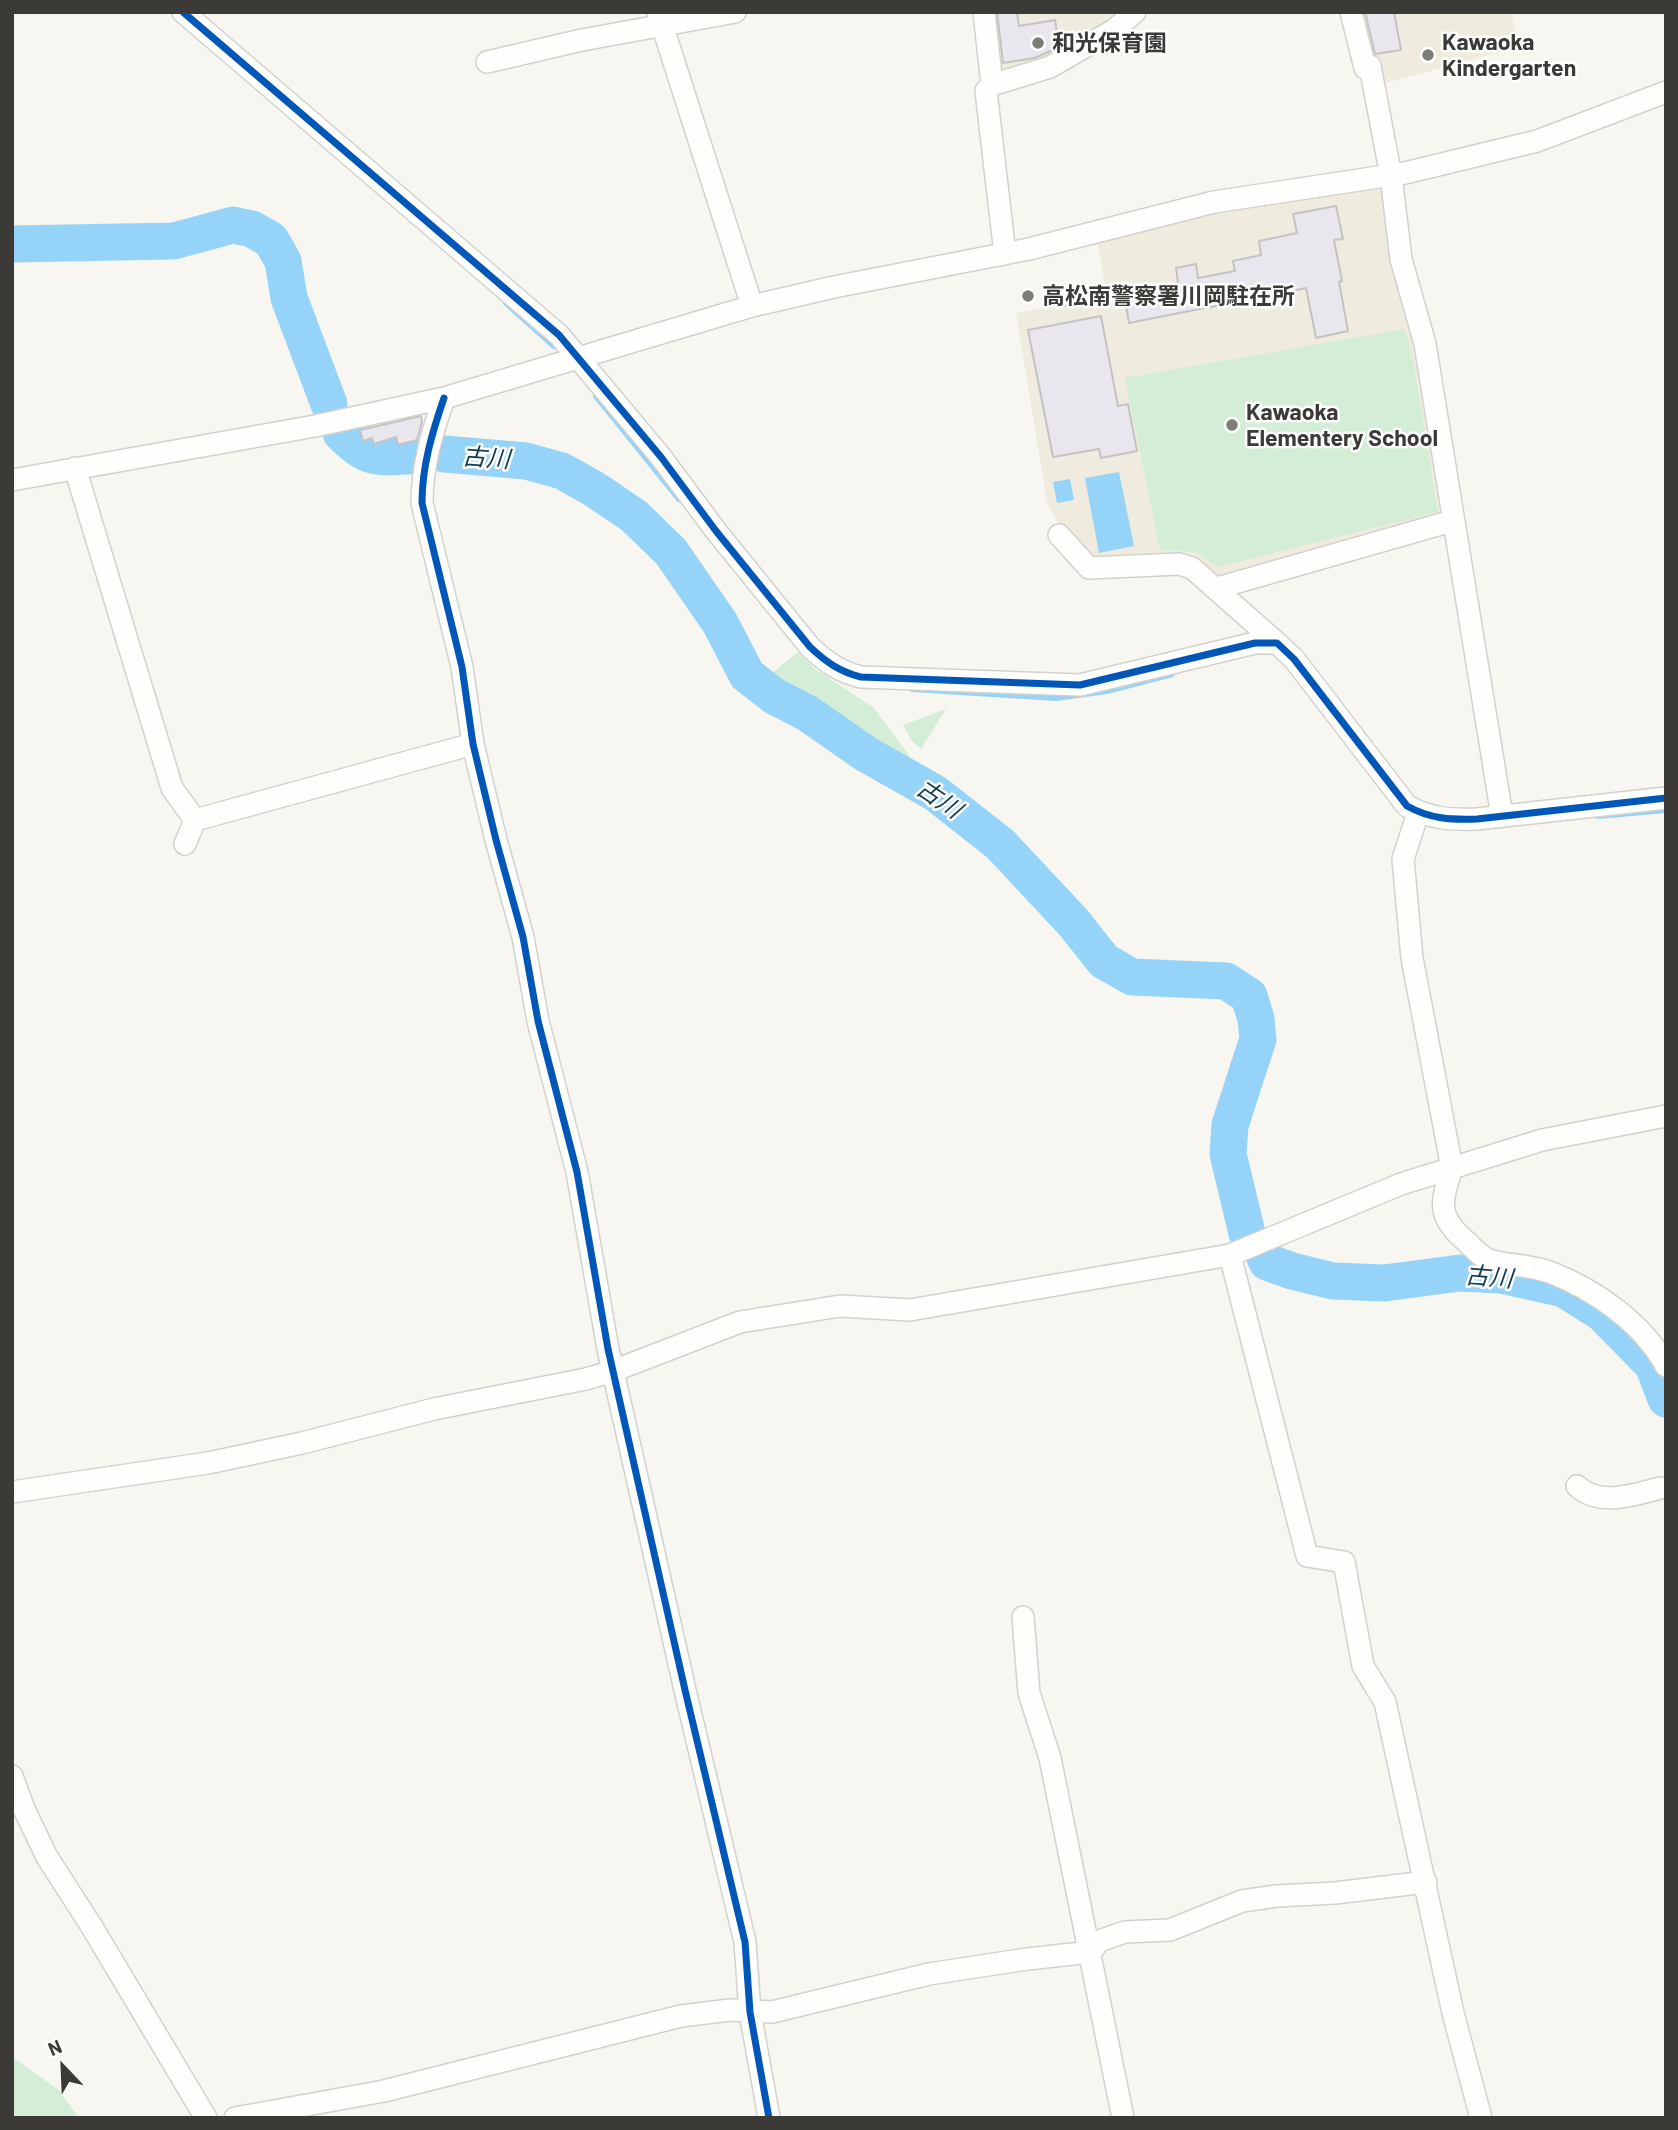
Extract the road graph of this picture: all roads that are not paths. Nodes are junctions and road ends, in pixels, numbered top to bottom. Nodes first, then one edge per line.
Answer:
1 (183, 12) edge
2 (735, 12) edge
3 (984, 12) edge
4 (1135, 12) edge
5 (1352, 12) edge
6 (660, 19) edge
7 (487, 62) dead end
8 (992, 85) junction
9 (1666, 92) edge
10 (1391, 176) junction
11 (1005, 254) junction
12 (752, 306) junction
13 (580, 359) junction
14 (444, 398) junction
15 (75, 468) junction
16 (12, 480) edge
17 (1452, 521) junction
18 (1059, 535) dead end
19 (1217, 587) junction
20 (1277, 643) junction
21 (473, 744) junction
22 (1666, 798) edge
23 (1418, 813) junction
24 (1502, 816) junction
25 (195, 820) junction
26 (185, 844) dead end
27 (1666, 1116) edge
28 (1452, 1168) junction
29 (1230, 1255) junction
30 (1666, 1366) edge
31 (613, 1371) junction
32 (1612, 1483) dead end
33 (1577, 1486) dead end
34 (1663, 1489) edge
35 (12, 1492) edge
36 (1023, 1617) dead end
37 (12, 1776) edge
38 (1426, 1882) junction
39 (1091, 1952) junction
40 (750, 2012) junction
41 (206, 2118) edge
42 (235, 2118) edge
43 (769, 2118) edge
44 (1123, 2118) edge
45 (1481, 2118) edge

1 - 13 street
2 - 6 street
3 - 8 street
4 - 8 street
5 - 10 street
6 - 7 street
6 - 12 street
8 - 11 street
9 - 10 street
10 - 11 street
10 - 17 street
11 - 12 street
12 - 13 street
13 - 14 street
13 - 20 street
14 - 15 street
14 - 21 street
15 - 16 street
15 - 25 street
17 - 19 street
17 - 24 street
18 - 19 street
19 - 20 street
20 - 23 street
21 - 25 street
21 - 31 street
22 - 24 street
23 - 24 street
23 - 28 street
25 - 26 street
27 - 28 street
28 - 29 street
28 - 30 street
29 - 31 street
29 - 38 street
31 - 35 street
31 - 40 street
32 - 34 street
33 - 34 street
36 - 39 street
37 - 41 street
38 - 39 street
38 - 45 street
39 - 40 street
39 - 44 street
40 - 42 street
40 - 43 street

